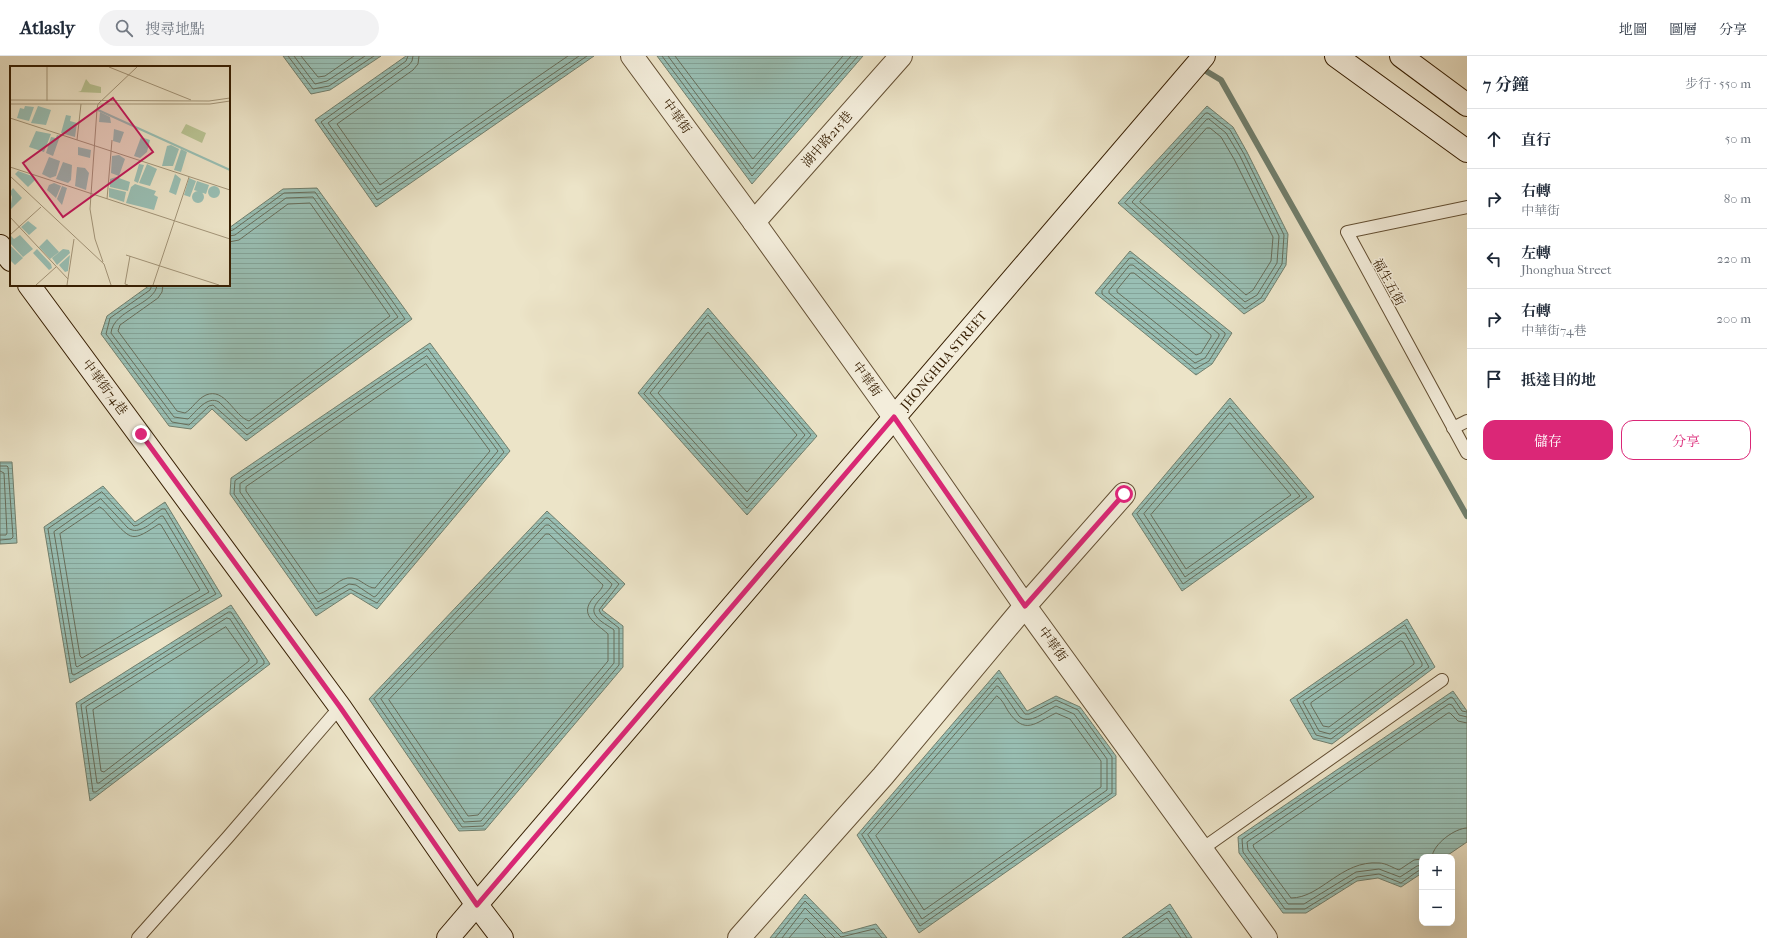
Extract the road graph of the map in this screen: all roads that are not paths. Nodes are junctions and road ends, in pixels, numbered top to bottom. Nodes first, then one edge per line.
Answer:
1 (632, 56) edge
2 (901, 56) edge
3 (1204, 56) edge
4 (1336, 56) edge
5 (1401, 56) edge
6 (1467, 105) edge
7 (1467, 151) edge
8 (1467, 207) edge
9 (754, 222) junction
10 (0, 246) edge
11 (10, 259) edge
12 (30, 286) edge
13 (894, 417) junction
14 (1467, 421) edge
15 (1453, 428) junction
16 (1467, 452) edge
17 (1124, 494) dead end
18 (1025, 606) junction
19 (1442, 680) dead end
20 (340, 707) junction
21 (1202, 849) junction
22 (477, 905) junction
23 (138, 938) edge
24 (448, 938) edge
25 (502, 938) edge
26 (739, 938) edge
27 (1266, 938) edge

1 - 9 street, 中華街
2 - 9 street, 湖中路215巷
3 - 13 street, JHONGHUA STREET
4 - 7 street
5 - 6 street
8 - 15 lane, 福生五街
9 - 13 street, 中華街
10 - 11 street
12 - 20 street, 中華街74巷
13 - 18 street, 中華街
13 - 22 street, JHONGHUA STREET
14 - 15 lane
15 - 16 lane, 福生五街
17 - 18 street
18 - 21 street, 中華街
18 - 26 street
19 - 21 lane
20 - 22 street, 中華街74巷
20 - 23 lane
21 - 27 street, 中華街
22 - 24 street, JHONGHUA STREET
22 - 25 street, 中華街74巷

